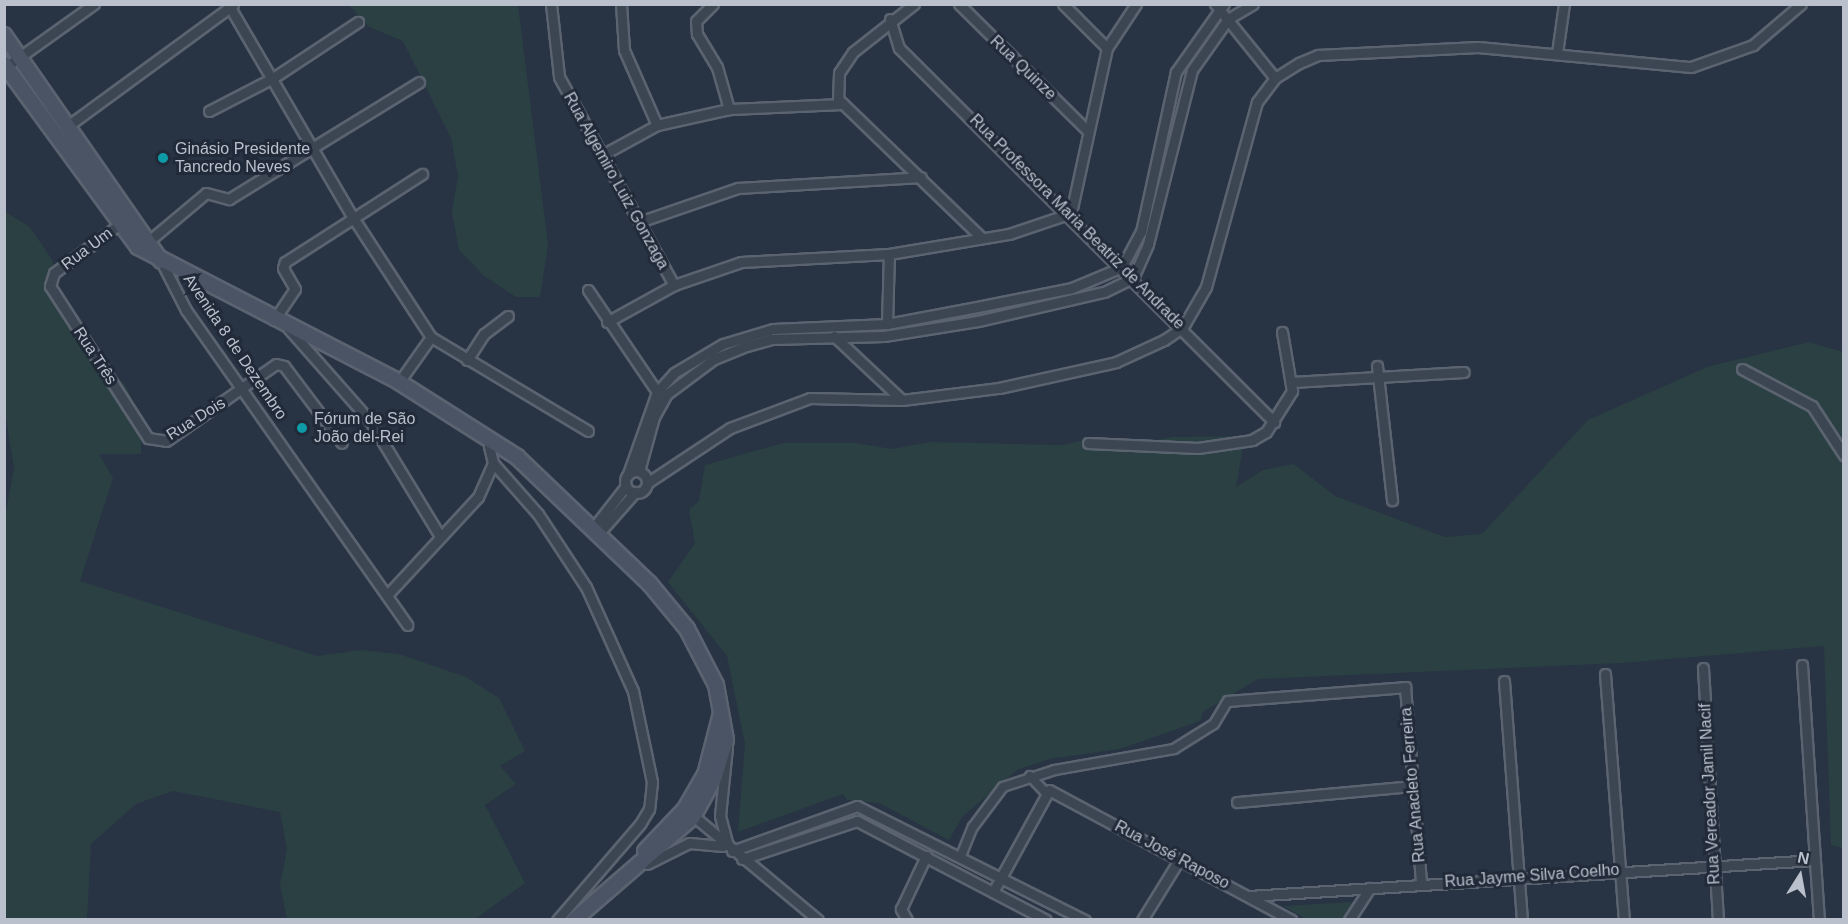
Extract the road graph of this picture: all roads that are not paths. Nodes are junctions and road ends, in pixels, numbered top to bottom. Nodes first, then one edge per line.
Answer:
1 (94, 4) edge
2 (551, 4) edge
3 (621, 4) edge
4 (713, 4) edge
5 (914, 4) edge
6 (959, 4) edge
7 (1063, 4) edge
8 (1136, 4) edge
9 (1253, 4) edge
10 (1564, 4) edge
11 (1801, 4) edge
12 (231, 5) edge
13 (1219, 6) edge
14 (890, 19) junction
15 (1228, 19) junction
16 (358, 22) dead end
17 (4, 35) edge
18 (1107, 48) junction
19 (1557, 54) junction
20 (21, 58) junction
21 (6, 65) edge
22 (273, 78) junction
23 (1275, 78) junction
24 (418, 82) dead end
25 (843, 104) junction
26 (729, 110) junction
27 (209, 111) dead end
28 (657, 124) junction
29 (69, 125) junction
30 (1088, 131) junction
31 (314, 146) junction
32 (602, 155) junction
33 (422, 174) dead end
34 (921, 177) junction
35 (1071, 213) junction
36 (352, 216) junction
37 (642, 221) junction
38 (120, 224) junction
39 (982, 238) junction
40 (150, 240) junction
41 (889, 254) junction
42 (162, 263) junction
43 (1122, 267) junction
44 (54, 273) joint
45 (1133, 278) junction
46 (674, 285) junction
47 (588, 290) dead end
48 (508, 316) dead end
49 (607, 322) junction
50 (280, 323) junction
51 (887, 324) junction
52 (1183, 327) junction
53 (1282, 332) dead end
54 (834, 336) junction
55 (431, 337) junction
56 (467, 360) junction
57 (1377, 366) dead end
58 (1742, 369) dead end
59 (1464, 372) dead end
60 (1378, 377) junction
61 (399, 382) junction
62 (1292, 382) junction
63 (243, 390) junction
64 (657, 392) junction
65 (902, 400) junction
66 (1274, 422) junction
67 (588, 431) dead end
68 (148, 438) joint
69 (342, 443) dead end
70 (1088, 443) dead end
71 (502, 446) junction
72 (1844, 455) edge
73 (493, 463) junction
74 (639, 471) junction
75 (628, 474) junction
76 (647, 483) junction
77 (626, 486) junction
78 (635, 492) junction
79 (1392, 500) dead end
80 (597, 530) junction
81 (440, 536) junction
82 (389, 593) junction
83 (407, 625) dead end
84 (1802, 665) dead end
85 (1703, 668) dead end
86 (1605, 674) dead end
87 (1504, 681) dead end
88 (1228, 701) joint
89 (721, 712) junction
90 (726, 740) junction
91 (1030, 776) junction
92 (1412, 786) junction
93 (1049, 791) junction
94 (1237, 802) dead end
95 (843, 808) junction
96 (689, 813) junction
97 (720, 816) junction
98 (845, 822) junction
99 (708, 830) junction
100 (689, 843) junction
101 (730, 849) junction
102 (926, 856) junction
103 (961, 856) junction
104 (742, 859) junction
105 (1179, 860) junction
106 (1815, 860) junction
107 (1714, 863) junction
108 (1621, 869) junction
109 (631, 872) junction
110 (1000, 875) junction
111 (1520, 877) junction
112 (1421, 884) junction
113 (1370, 888) junction
114 (993, 892) junction
115 (1250, 896) junction
116 (557, 920) edge
117 (574, 920) edge
118 (819, 920) edge
119 (907, 920) edge
120 (1046, 920) edge
121 (1085, 920) edge
122 (1142, 920) edge
123 (1291, 920) edge
124 (1349, 920) edge
125 (1522, 920) edge
126 (1624, 920) edge
127 (1718, 920) edge
128 (1819, 920) edge

1 - 20 street
2 - 32 street, Rua Algemiro Luiz Gonzaga
3 - 28 street
4 - 26 street
5 - 14 street
6 - 30 street, Rua Quinze
7 - 18 street
8 - 18 street
9 - 15 street
10 - 19 street
11 - 19 street
12 - 22 street
12 - 29 street
13 - 15 street
13 - 43 street
14 - 25 street
14 - 35 street, Rua Professora Maria Beatriz de Andrade
15 - 23 street
15 - 45 street
16 - 22 street
17 - 20 main road, Avenida 8 de Dezembro
18 - 30 street
19 - 23 street
20 - 21 street
20 - 29 main road, Avenida 8 de Dezembro
21 - 38 main road, Avenida 8 de Dezembro
22 - 27 street
22 - 31 street
23 - 52 street
24 - 31 street
25 - 26 street
25 - 34 street
26 - 28 street
28 - 32 street
29 - 40 main road, Avenida 8 de Dezembro
30 - 35 street
31 - 36 street
31 - 40 street
32 - 37 street, Rua Algemiro Luiz Gonzaga
33 - 36 street
34 - 37 street
34 - 39 street
35 - 39 street
35 - 43 street, Rua Professora Maria Beatriz de Andrade
36 - 50 street
36 - 55 street
37 - 46 street, Rua Algemiro Luiz Gonzaga
38 - 42 main road, Avenida 8 de Dezembro
38 - 44 street, Rua Um
39 - 41 street
40 - 42 main road, Avenida 8 de Dezembro
41 - 46 street
41 - 51 street
42 - 50 main road
42 - 63 street, Avenida 8 de Dezembro
43 - 45 street, Rua Professora Maria Beatriz de Andrade
43 - 51 street
44 - 68 street, Rua Três
45 - 52 street, Rua Professora Maria Beatriz de Andrade
45 - 54 street
46 - 49 street
47 - 49 street
48 - 56 street
49 - 64 street
50 - 61 main road
50 - 81 street
51 - 64 street
52 - 65 street
52 - 66 street, Rua Professora Maria Beatriz de Andrade
53 - 62 street
54 - 65 street
54 - 74 street
55 - 56 street
55 - 61 street
56 - 67 street
57 - 60 street
58 - 72 street
59 - 60 street
60 - 62 street
60 - 79 street
61 - 71 main road
62 - 66 street
63 - 68 street, Rua Dois
63 - 69 street, Rua Dois
63 - 82 street, Avenida 8 de Dezembro
64 - 75 street
65 - 76 street
66 - 70 street
71 - 73 street
71 - 80 main road
73 - 81 street
73 - 116 street
74 - 75 street
74 - 76 street
75 - 77 street
76 - 78 street
77 - 78 street
77 - 80 street
78 - 80 street
80 - 89 main road
81 - 82 street
82 - 83 street, Avenida 8 de Dezembro
84 - 106 street
85 - 107 street, Rua Vereador Jamil Nacif
86 - 108 street
87 - 111 street
88 - 91 street
88 - 92 street, Rua Anacleto Ferreira
89 - 90 main road
89 - 96 main road
90 - 96 main road
90 - 97 street
91 - 93 street
91 - 103 street
92 - 94 street
92 - 112 street, Rua Anacleto Ferreira
93 - 105 street, Rua José Raposo
93 - 110 street
95 - 98 street
95 - 101 street
95 - 103 street
96 - 99 street
96 - 109 main road
97 - 99 street
97 - 101 street
98 - 102 street
98 - 104 street
99 - 100 street
99 - 101 street
100 - 101 street
100 - 109 street
101 - 104 street
102 - 114 street
102 - 119 street
103 - 110 street
104 - 118 street
105 - 115 street, Rua José Raposo
105 - 122 street
106 - 107 street, Rua Jayme Silva Coelho
106 - 128 street
107 - 108 street, Rua Jayme Silva Coelho
107 - 127 street, Rua Vereador Jamil Nacif
108 - 111 street, Rua Jayme Silva Coelho
108 - 126 street
109 - 117 main road
110 - 114 street
110 - 121 street
111 - 112 street, Rua Jayme Silva Coelho
111 - 125 street
112 - 113 street, Rua Jayme Silva Coelho
113 - 115 street, Rua Jayme Silva Coelho
113 - 124 street
114 - 120 street
115 - 123 street, Rua José Raposo

